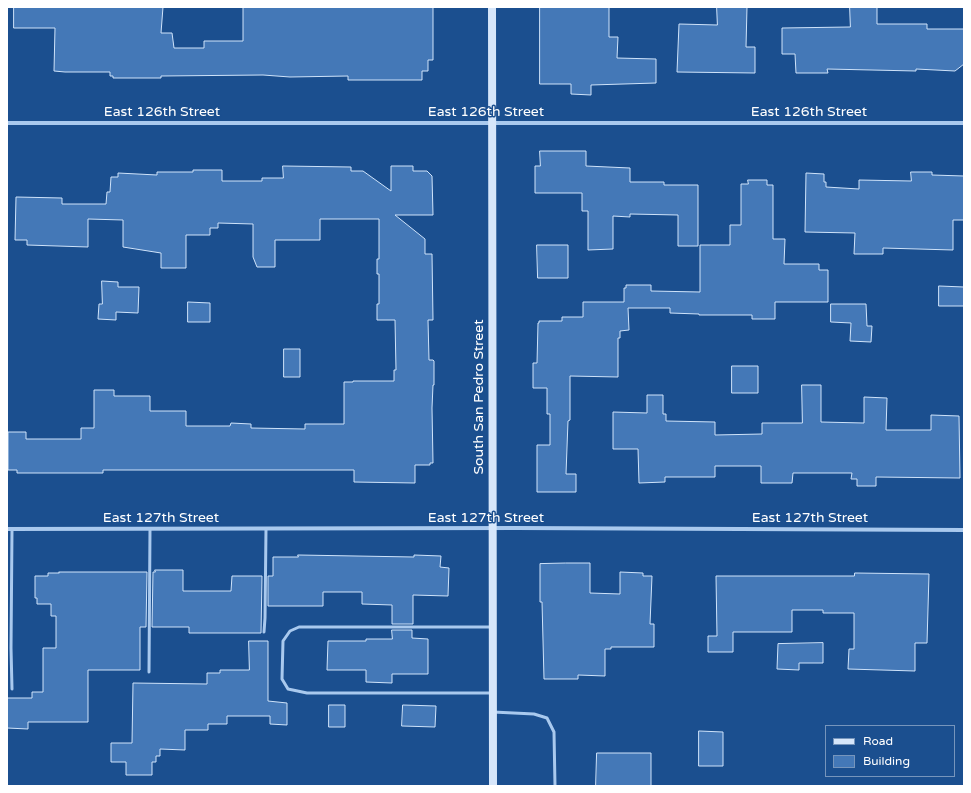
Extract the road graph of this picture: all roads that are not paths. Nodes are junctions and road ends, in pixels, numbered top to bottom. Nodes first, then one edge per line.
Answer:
1 (492, 7) edge
2 (7, 123) edge
3 (492, 123) junction
4 (964, 123) edge
5 (492, 528) junction
6 (9, 529) edge
7 (150, 529) junction
8 (266, 529) junction
9 (964, 530) edge
10 (493, 627) junction
11 (264, 632) dead end
12 (149, 672) dead end
13 (12, 689) dead end
14 (493, 693) junction
15 (493, 712) junction
16 (493, 786) edge
17 (555, 786) edge

1 - 3 street, South San Pedro Street
2 - 3 street, East 126th Street
3 - 4 street, East 126th Street
3 - 5 street, South San Pedro Street
5 - 8 street, East 127th Street
5 - 9 street, East 127th Street
5 - 10 street, South San Pedro Street
6 - 7 street, East 127th Street
6 - 13 lane
7 - 8 street, East 127th Street
7 - 12 lane
8 - 11 lane
10 - 14 street, South San Pedro Street
10 - 14 lane
14 - 15 street, South San Pedro Street
15 - 16 street, South San Pedro Street
15 - 17 lane

